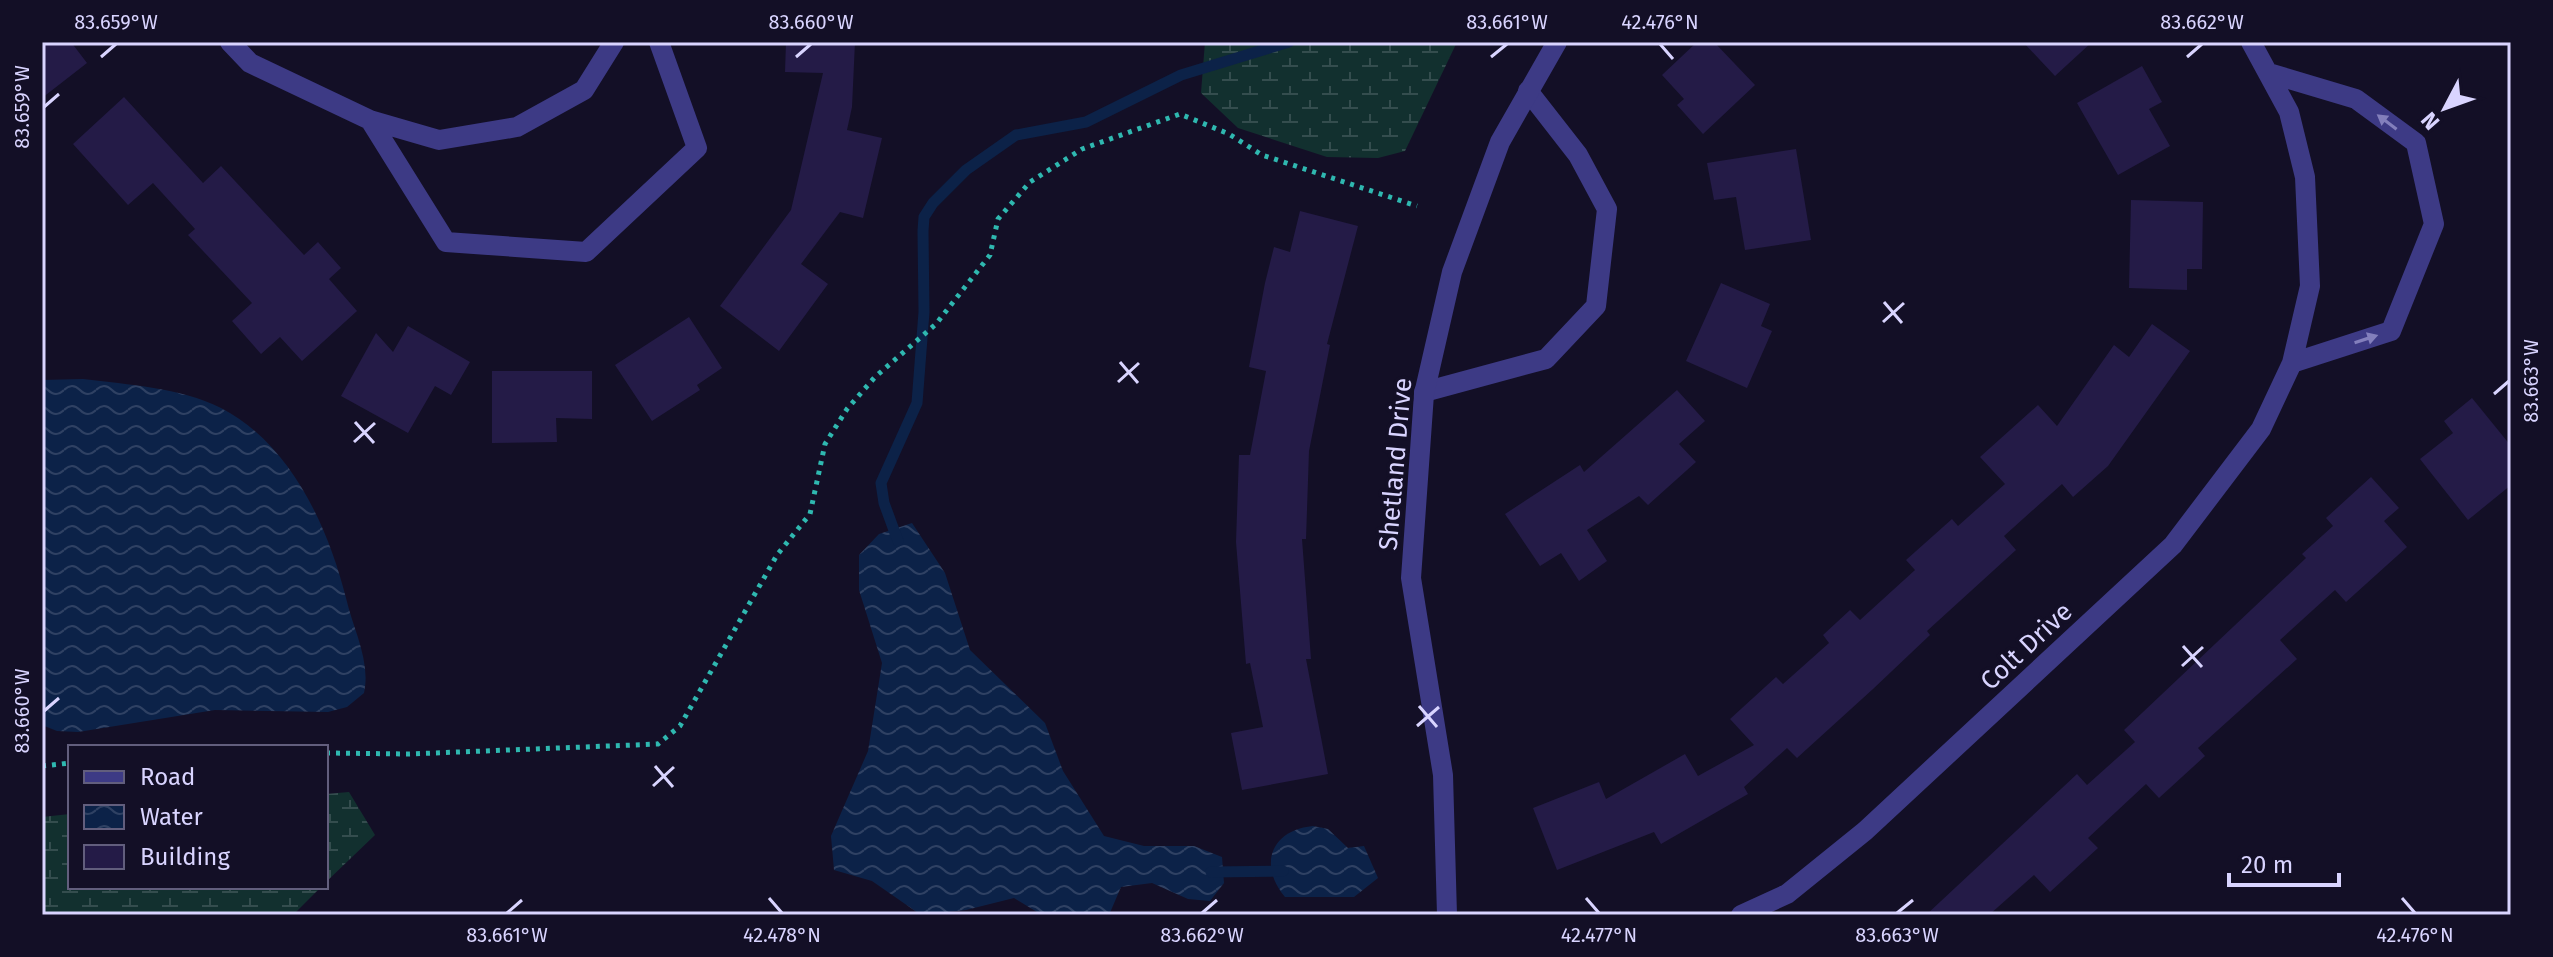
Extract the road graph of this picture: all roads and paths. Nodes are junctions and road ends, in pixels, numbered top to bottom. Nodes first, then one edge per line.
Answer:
1 (230, 42) edge
2 (614, 42) edge
3 (659, 42) edge
4 (1557, 42) edge
5 (2251, 42) edge
6 (2269, 73) junction
7 (1528, 91) junction
8 (370, 120) junction
9 (1417, 206) dead end
10 (2292, 363) junction
11 (1424, 392) junction
12 (328, 753) edge
13 (68, 763) edge
14 (42, 766) edge
15 (1447, 915) edge
16 (1741, 915) edge

1 - 8 street
2 - 8 street
3 - 8 street
4 - 7 street, Shetland Drive
5 - 6 street, Colt Drive
6 - 10 street, Colt Drive
10 -> 6 street
7 - 11 street, Shetland Drive
7 - 11 street
9 - 12 path
10 - 16 street, Colt Drive
11 - 15 street, Shetland Drive
13 - 14 path

